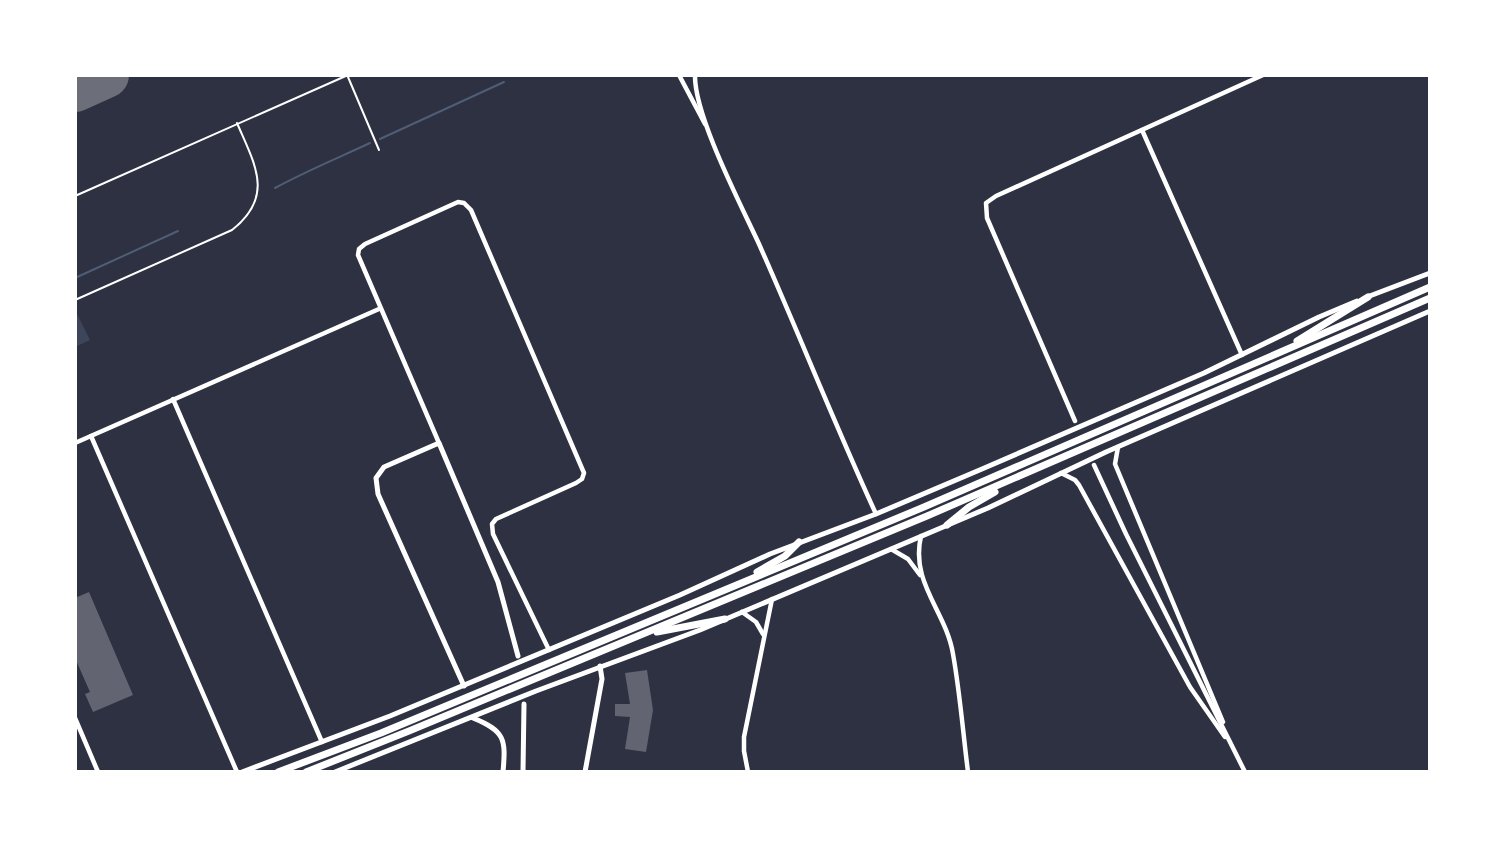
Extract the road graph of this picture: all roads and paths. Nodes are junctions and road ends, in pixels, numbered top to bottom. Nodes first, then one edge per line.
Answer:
1 (679, 75) edge
2 (695, 75) edge
3 (1263, 75) edge
4 (348, 76) edge
5 (237, 123) junction
6 (1142, 130) junction
7 (709, 131) junction
8 (379, 150) dead end
9 (75, 196) edge
10 (1430, 273) edge
11 (1430, 287) edge
12 (1368, 297) junction
13 (1430, 298) edge
14 (75, 300) edge
15 (380, 309) junction
16 (1430, 311) edge
17 (1277, 354) junction
18 (1242, 355) junction
19 (173, 399) junction
20 (1076, 421) dead end
21 (90, 436) junction
22 (75, 443) edge
23 (439, 443) junction
24 (1118, 447) junction
25 (1094, 465) dead end
26 (1061, 473) junction
27 (1023, 475) junction
28 (876, 514) junction
29 (947, 525) junction
30 (921, 536) junction
31 (799, 542) junction
32 (891, 549) junction
33 (922, 578) junction
34 (734, 585) junction
35 (772, 599) junction
36 (742, 612) junction
37 (725, 619) junction
38 (763, 635) junction
39 (639, 636) junction
40 (550, 651) junction
41 (518, 656) dead end
42 (600, 666) junction
43 (464, 686) junction
44 (524, 704) dead end
45 (75, 718) edge
46 (473, 718) junction
47 (322, 742) junction
48 (1234, 749) junction
49 (98, 772) edge
50 (237, 772) edge
51 (242, 772) edge
52 (278, 772) edge
53 (306, 772) edge
54 (335, 772) edge
55 (503, 772) edge
56 (523, 772) edge
57 (584, 772) edge
58 (748, 772) edge
59 (968, 772) edge
60 (1245, 772) edge

1 - 7 street
2 - 7 street
3 - 6 street
4 - 5 lane
4 - 8 lane
5 - 9 lane
5 - 14 lane
6 - 18 street
6 - 20 street
7 - 28 street
10 - 12 main road
11 - 17 highway
12 - 17 highway
12 - 18 main road
13 - 27 highway
15 - 19 street
15 - 23 street
15 - 40 street
16 - 24 main road
17 - 34 highway
18 - 28 main road
19 - 21 street
19 - 47 street
21 - 22 street
21 - 50 street
23 - 41 main road
23 - 43 main road
24 - 26 main road
24 - 48 street
25 - 48 street
26 - 29 main road
26 - 48 street
27 - 29 highway
27 - 39 highway
28 - 31 main road
29 - 30 main road
30 - 32 main road
30 - 33 street
31 - 34 highway
31 - 40 main road
32 - 33 street
32 - 35 main road
33 - 59 street
34 - 52 highway
35 - 36 main road
35 - 38 street
36 - 37 main road
36 - 38 street
37 - 39 highway
37 - 42 main road
38 - 58 street
39 - 53 highway
40 - 43 main road
42 - 46 main road
42 - 57 main road
43 - 47 main road
44 - 56 main road
45 - 49 street
46 - 54 main road
46 - 55 main road
47 - 51 main road
48 - 60 street

